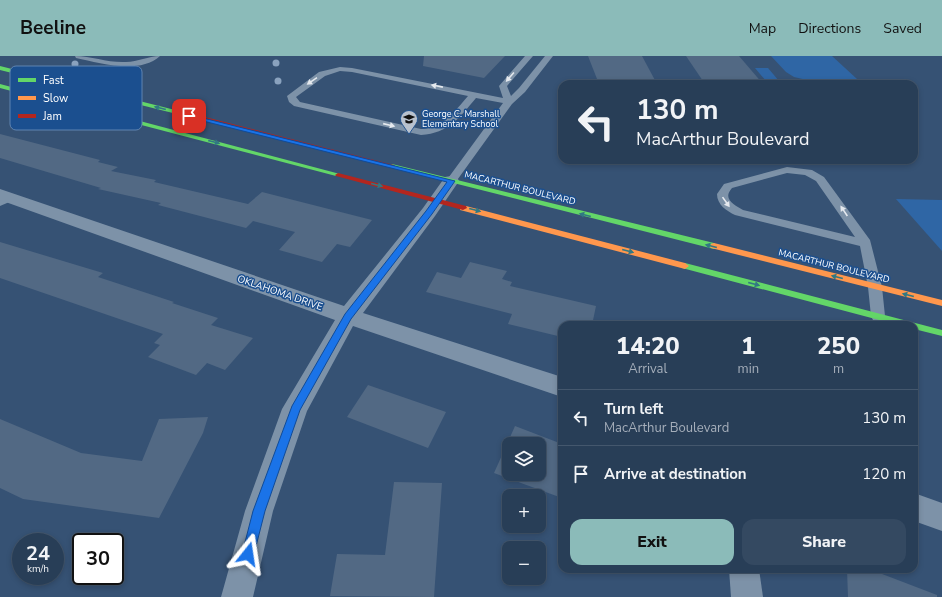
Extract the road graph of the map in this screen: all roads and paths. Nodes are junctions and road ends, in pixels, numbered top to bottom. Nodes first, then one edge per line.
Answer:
1 (79, 56) edge
2 (156, 56) edge
3 (529, 56) edge
4 (549, 56) edge
5 (0, 68) edge
6 (10, 71) edge
7 (0, 86) edge
8 (10, 89) edge
9 (475, 94) junction
10 (509, 102) junction
11 (142, 104) edge
12 (142, 123) edge
13 (451, 181) junction
14 (3, 198) edge
15 (438, 200) junction
16 (866, 244) junction
17 (875, 287) junction
18 (942, 303) edge
19 (348, 316) junction
20 (878, 316) junction
21 (897, 321) edge
22 (918, 326) edge
23 (942, 333) edge
24 (558, 386) edge
25 (918, 508) edge
26 (942, 517) edge
27 (744, 573) edge
28 (237, 597) edge
29 (747, 597) edge

1 - 2 lane
3 -> 10 lane
4 - 10 lane
6 -> 5 street, MACARTHUR BOULEVARD
7 -> 8 street
9 -> 9 lane
9 - 10 lane
10 - 13 lane
13 -> 11 street, MACARTHUR BOULEVARD
12 -> 15 street
13 - 15 street
17 -> 13 street, MACARTHUR BOULEVARD
14 - 19 street, OKLAHOMA DRIVE
15 - 19 street
15 -> 20 street
16 -> 16 lane
16 - 17 lane
18 -> 17 street, MACARTHUR BOULEVARD
17 - 20 lane
19 - 24 street, OKLAHOMA DRIVE
19 - 28 street
20 - 21 street
22 - 23 street
25 - 26 street
27 - 29 street

